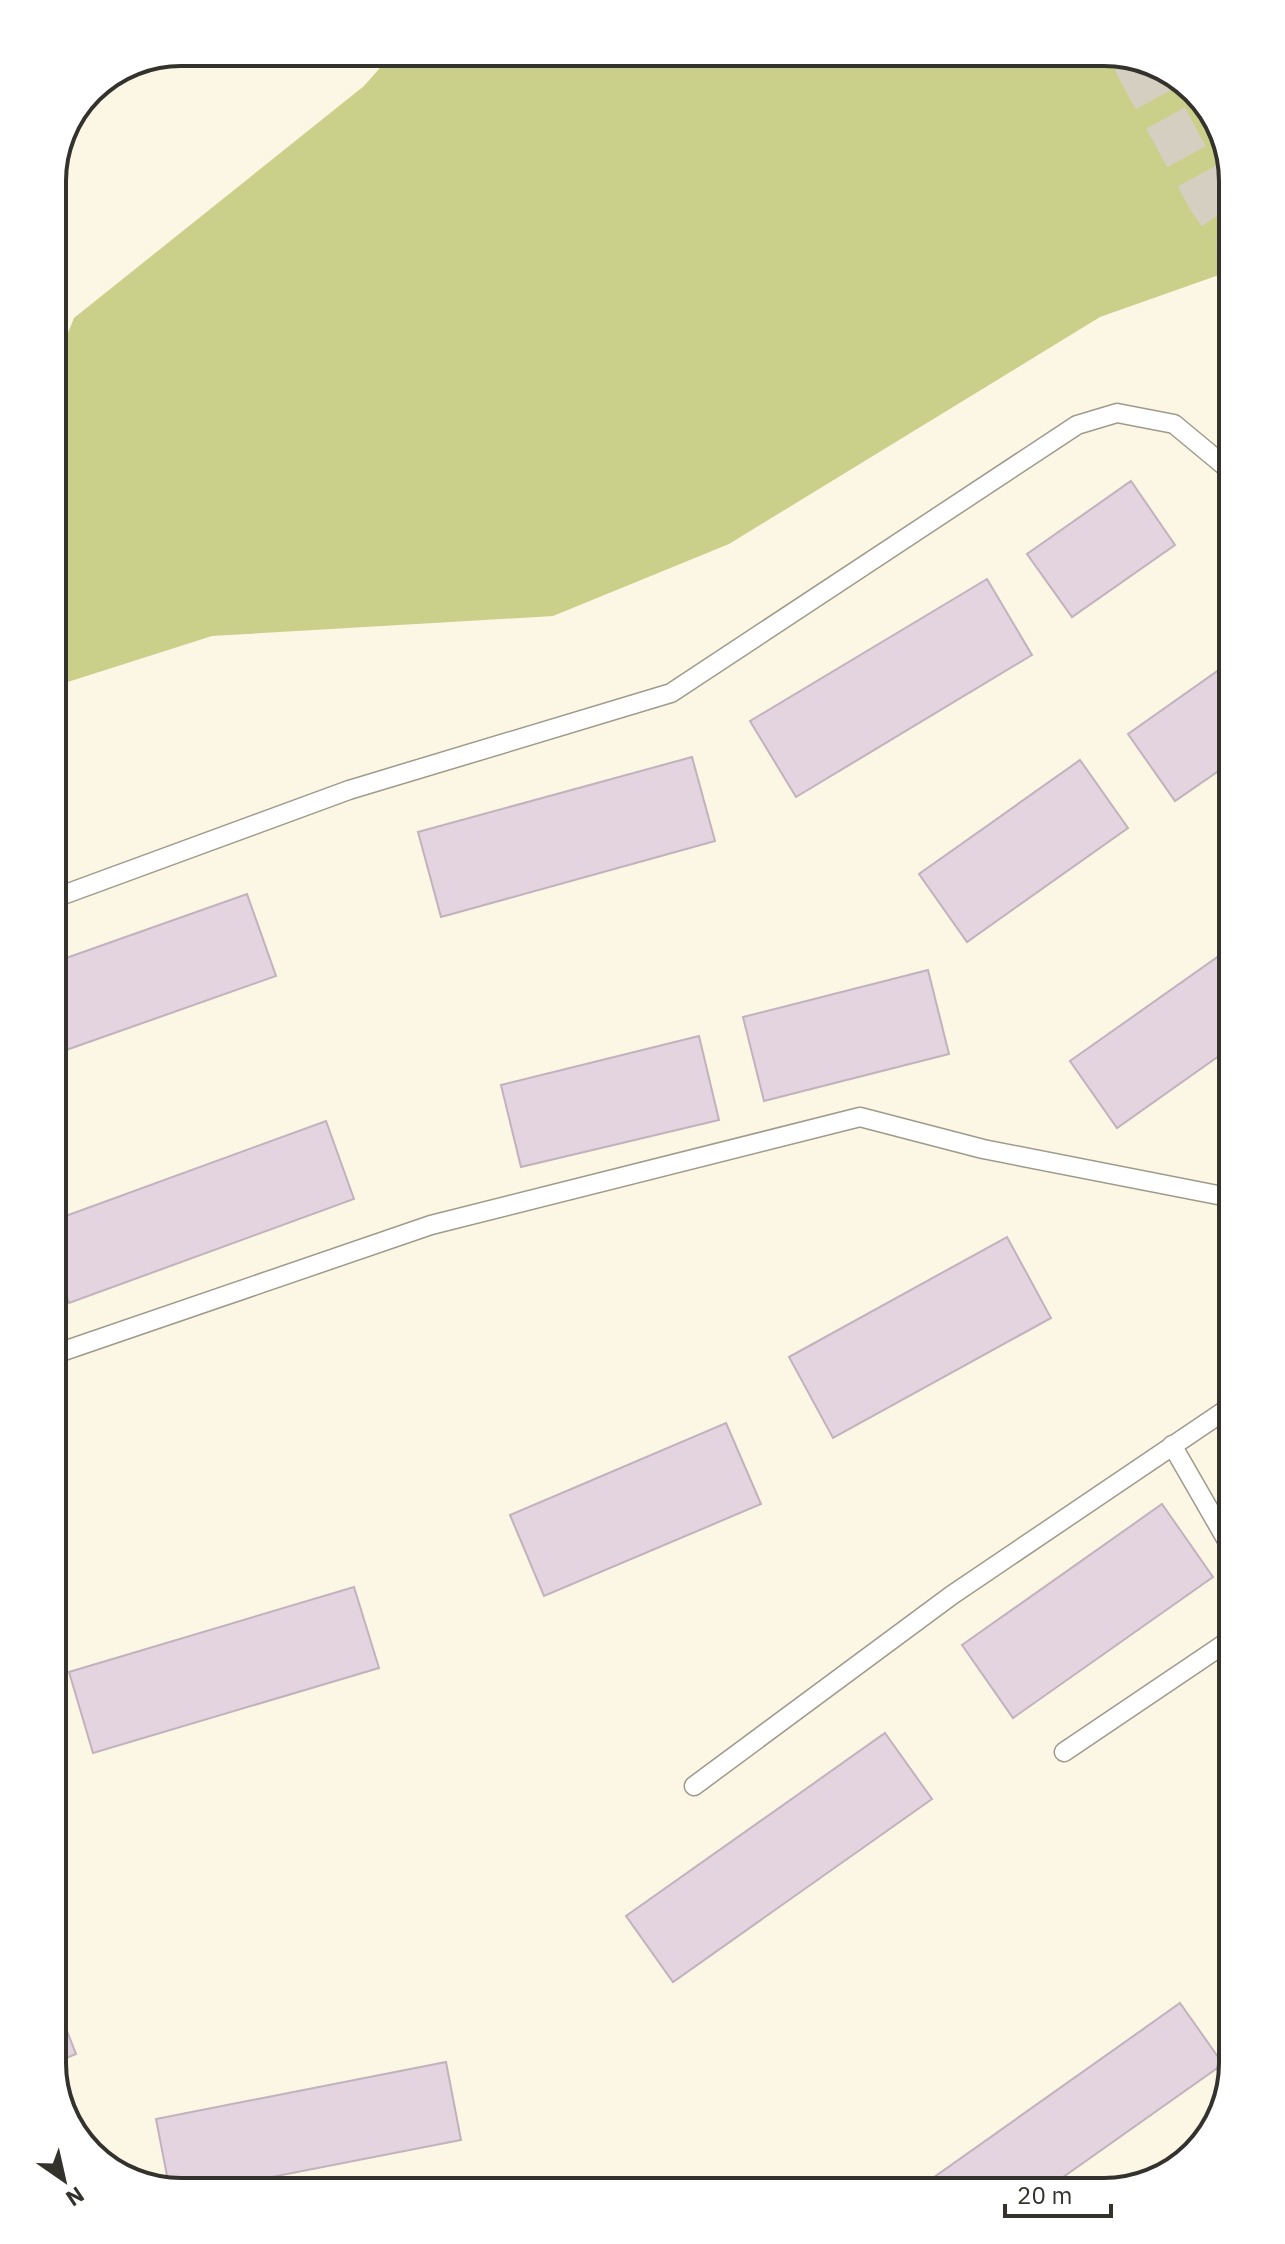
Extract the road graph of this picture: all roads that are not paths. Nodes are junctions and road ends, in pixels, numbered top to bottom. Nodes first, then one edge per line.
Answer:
1 (1219, 461) edge
2 (66, 894) edge
3 (1219, 1195) edge
4 (66, 1350) edge
5 (1219, 1414) edge
6 (1172, 1445) junction
7 (1219, 1527) edge
8 (1219, 1647) edge
9 (1064, 1752) dead end
10 (694, 1786) dead end

1 - 2 lane
3 - 4 lane
5 - 6 lane
6 - 7 lane
6 - 10 lane
8 - 9 lane

